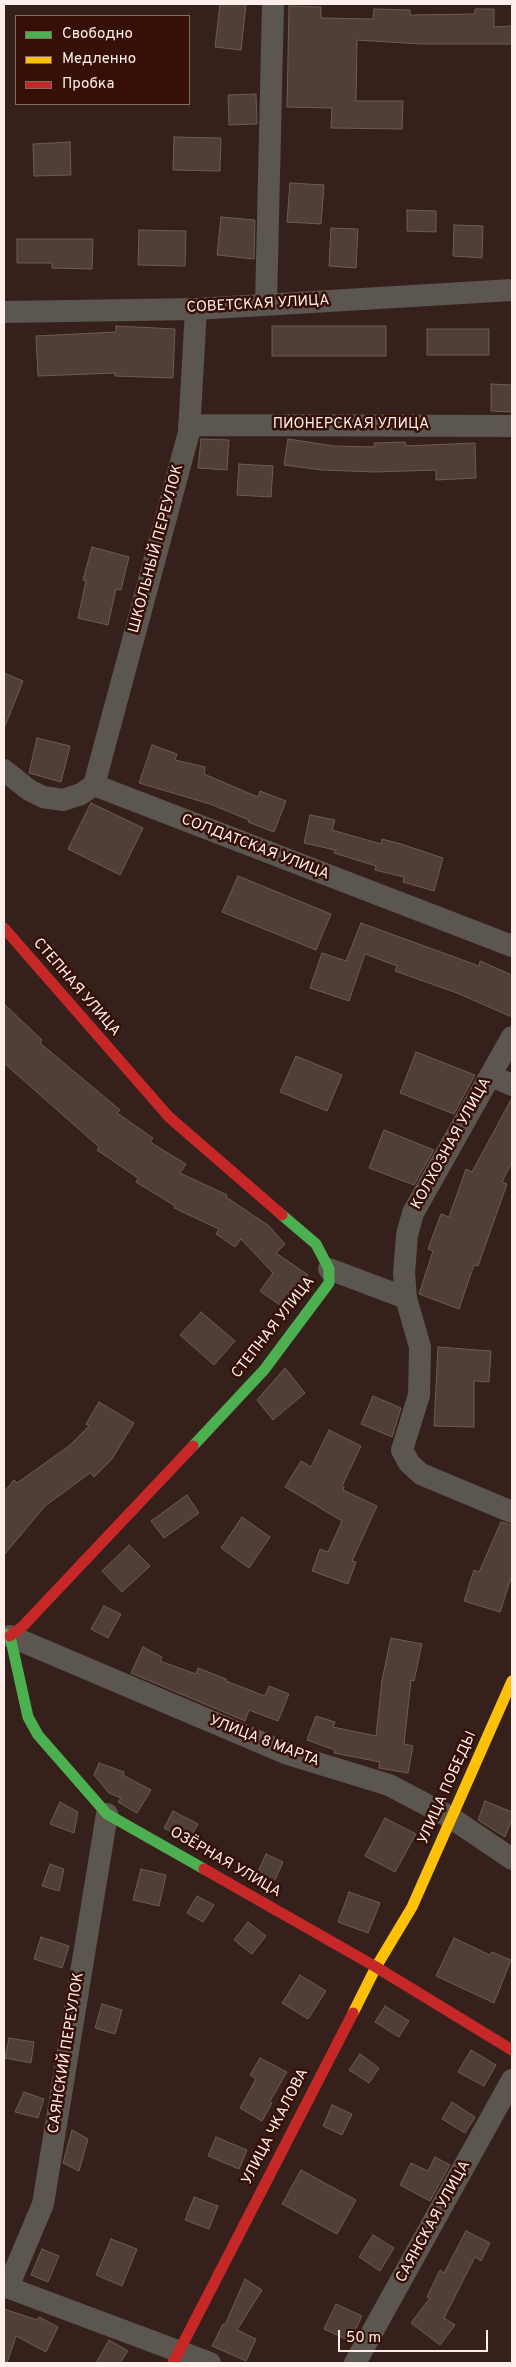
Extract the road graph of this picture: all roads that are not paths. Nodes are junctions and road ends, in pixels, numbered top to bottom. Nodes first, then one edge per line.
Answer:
1 (273, 4) edge
2 (512, 290) edge
3 (266, 305) junction
4 (196, 309) junction
5 (4, 312) edge
6 (189, 425) junction
7 (512, 426) edge
8 (4, 770) edge
9 (94, 786) junction
10 (4, 928) edge
11 (512, 946) edge
12 (512, 1037) edge
13 (491, 1076) junction
14 (512, 1085) edge
15 (329, 1269) junction
16 (406, 1298) junction
17 (512, 1512) edge
18 (7, 1635) edge
19 (512, 1681) edge
20 (107, 1814) junction
21 (450, 1817) junction
22 (512, 1858) edge
23 (412, 1907) joint
24 (376, 1967) junction
25 (512, 2050) edge
26 (512, 2080) edge
27 (6, 2286) edge
28 (176, 2357) edge
29 (210, 2363) edge
30 (356, 2363) edge

1 - 3 street
2 - 3 street, СОВЕТСКАЯ УЛИЦА
3 - 4 street, СОВЕТСКАЯ УЛИЦА
4 - 5 street, СОВЕТСКАЯ УЛИЦА
4 - 6 street, ШКОЛЬНЫЙ ПЕРЕУЛОК
6 - 7 street, ПИОНЕРСКАЯ УЛИЦА
6 - 9 street, ШКОЛЬНЫЙ ПЕРЕУЛОК
8 - 9 street
9 - 11 street, СОЛДАТСКАЯ УЛИЦА
10 - 15 street, СТЕПНАЯ УЛИЦА
12 - 13 street, КОЛХОЗНАЯ УЛИЦА
13 - 14 street
13 - 16 street, КОЛХОЗНАЯ УЛИЦА
15 - 16 street
15 - 18 street, СТЕПНАЯ УЛИЦА
16 - 17 street, КОЛХОЗНАЯ УЛИЦА
18 - 20 street, ОЗЁРНАЯ УЛИЦА
18 - 21 street, УЛИЦА 8 МАРТА
19 - 21 street, УЛИЦА ПОБЕДЫ
20 - 24 street, ОЗЁРНАЯ УЛИЦА
20 - 27 street, САЯНСКИЙ ПЕРЕУЛОК
21 - 22 street, УЛИЦА 8 МАРТА
21 - 23 street, УЛИЦА ПОБЕДЫ
23 - 24 street, УЛИЦА ЧКАЛОВА
24 - 25 street, ОЗЁРНАЯ УЛИЦА
24 - 28 street, УЛИЦА ЧКАЛОВА
26 - 30 street, САЯНСКАЯ УЛИЦА
27 - 28 street
28 - 29 street

